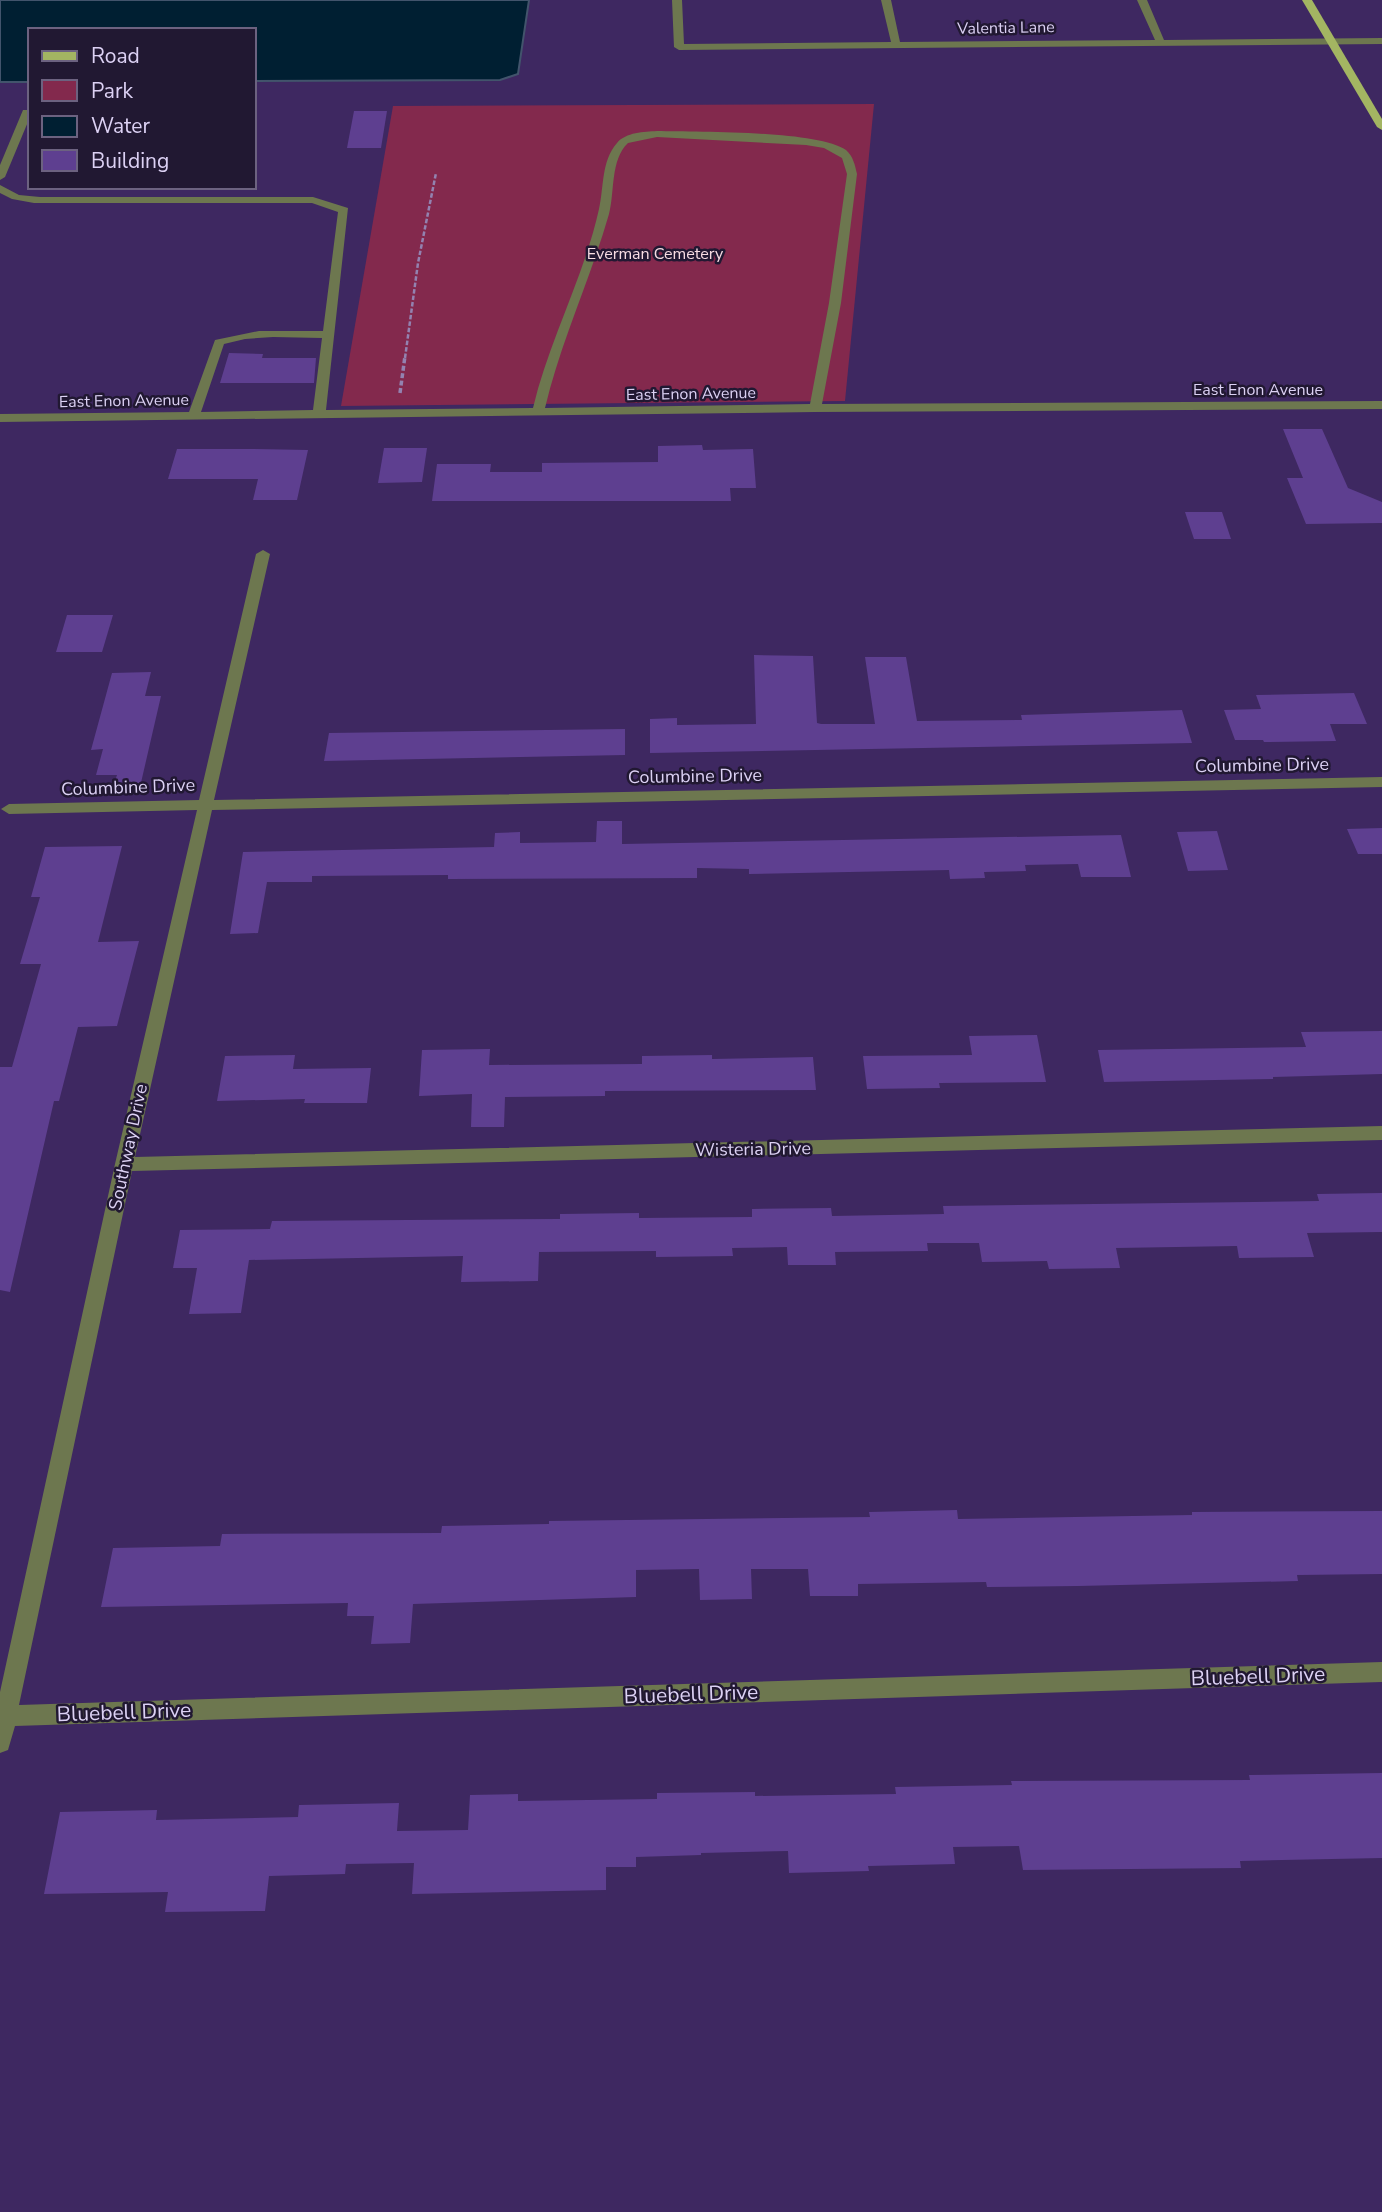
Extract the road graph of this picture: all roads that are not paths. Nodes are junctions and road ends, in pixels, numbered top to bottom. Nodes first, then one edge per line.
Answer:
1 (677, 0) edge
2 (886, 0) edge
3 (1142, 0) edge
4 (1307, 0) edge
5 (1332, 41) junction
6 (1382, 41) edge
7 (1160, 42) junction
8 (896, 45) junction
9 (27, 112) dead end
10 (1382, 127) edge
11 (0, 177) edge
12 (0, 188) edge
13 (329, 335) junction
14 (1382, 405) edge
15 (815, 408) junction
16 (538, 412) junction
17 (319, 414) junction
18 (194, 416) junction
19 (0, 418) edge
20 (263, 554) dead end
21 (1382, 782) edge
22 (204, 804) junction
23 (9, 809) dead end
24 (1382, 1133) edge
25 (124, 1164) junction
26 (1382, 1672) edge
27 (3, 1716) edge
28 (0, 1743) edge

1 - 8 street, Valentia Lane
2 - 8 street
3 - 7 street
4 - 5 main road
5 - 6 street, Valentia Lane
5 - 7 street, Valentia Lane
5 - 10 main road
7 - 8 street, Valentia Lane
9 - 11 street
12 - 13 street
13 - 17 street
13 - 18 street
14 - 15 street, East Enon Avenue
15 - 16 street, East Enon Avenue
15 - 16 street
16 - 17 street, East Enon Avenue
17 - 18 street, East Enon Avenue
18 - 19 street, East Enon Avenue
20 - 22 street, Southway Drive
21 - 22 street, Columbine Drive
22 - 23 street, Columbine Drive
22 - 25 street, Southway Drive
24 - 25 street, Wisteria Drive
25 - 27 street, Southway Drive
26 - 27 street, Bluebell Drive
27 - 28 street, Southway Drive

